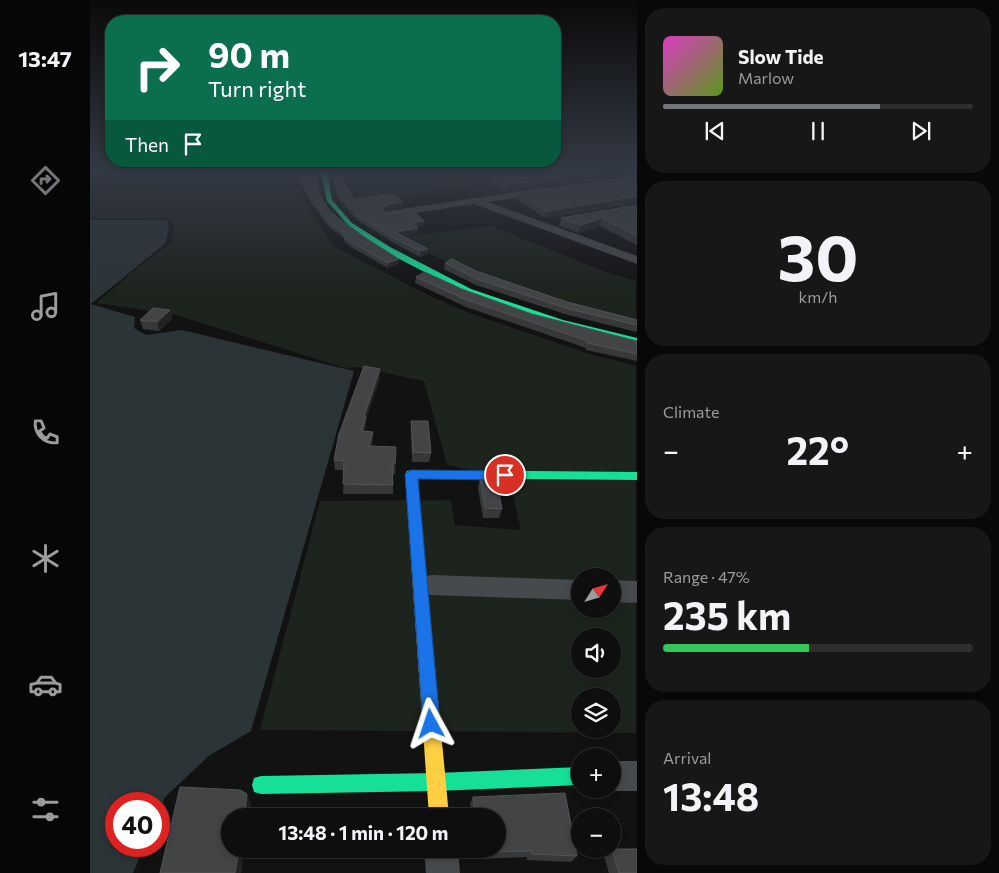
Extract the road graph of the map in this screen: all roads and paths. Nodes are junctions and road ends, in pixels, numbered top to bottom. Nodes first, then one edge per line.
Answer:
1 (339, 212) edge
2 (404, 212) edge
3 (505, 212) edge
4 (389, 214) edge
5 (565, 220) edge
6 (538, 224) junction
7 (634, 257) edge
8 (636, 341) edge
9 (636, 476) edge
10 (431, 585) dead end
11 (571, 590) edge
12 (621, 591) edge
13 (636, 592) edge
14 (571, 776) edge
15 (621, 776) edge
16 (636, 776) edge
17 (436, 782) junction
18 (260, 785) dead end
19 (438, 808) edge
20 (441, 858) edge
21 (442, 873) edge

1 - 8 street
2 - 4 street
3 - 6 street
5 - 6 street
6 - 7 street
9 - 17 street
10 - 11 street
12 - 13 street
14 - 17 street
15 - 16 street
17 - 18 street
17 - 19 street
20 - 21 street

